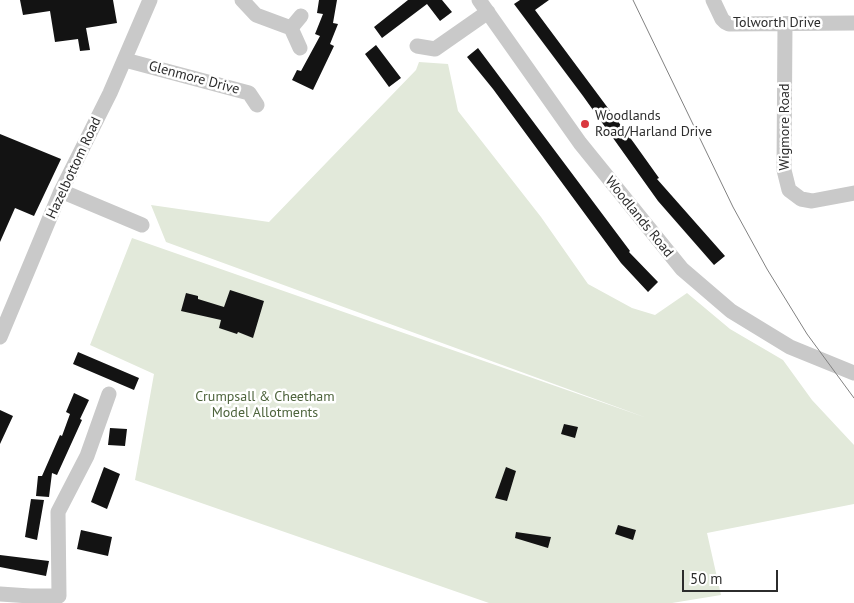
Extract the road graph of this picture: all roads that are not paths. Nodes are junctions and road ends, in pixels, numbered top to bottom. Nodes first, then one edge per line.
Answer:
1 (150, 0) edge
2 (242, 0) edge
3 (713, 0) edge
4 (483, 4) edge
5 (854, 23) edge
6 (785, 24) junction
7 (417, 46) dead end
8 (300, 48) dead end
9 (125, 60) junction
10 (257, 105) dead end
11 (61, 191) junction
12 (854, 193) edge
13 (142, 225) dead end
14 (0, 337) edge
15 (854, 373) edge
16 (109, 394) dead end
17 (0, 594) edge
18 (30, 600) edge

1 - 9 street, Hazelbottom Road
2 - 8 street
3 - 6 street, Tolworth Drive
4 - 7 street
4 - 15 street, Woodlands Road
5 - 6 street, Tolworth Drive
6 - 12 street, Wigmore Road
9 - 10 street, Glenmore Drive
9 - 11 street, Hazelbottom Road
11 - 13 street
11 - 14 street, Hazelbottom Road
16 - 18 street
17 - 18 street

